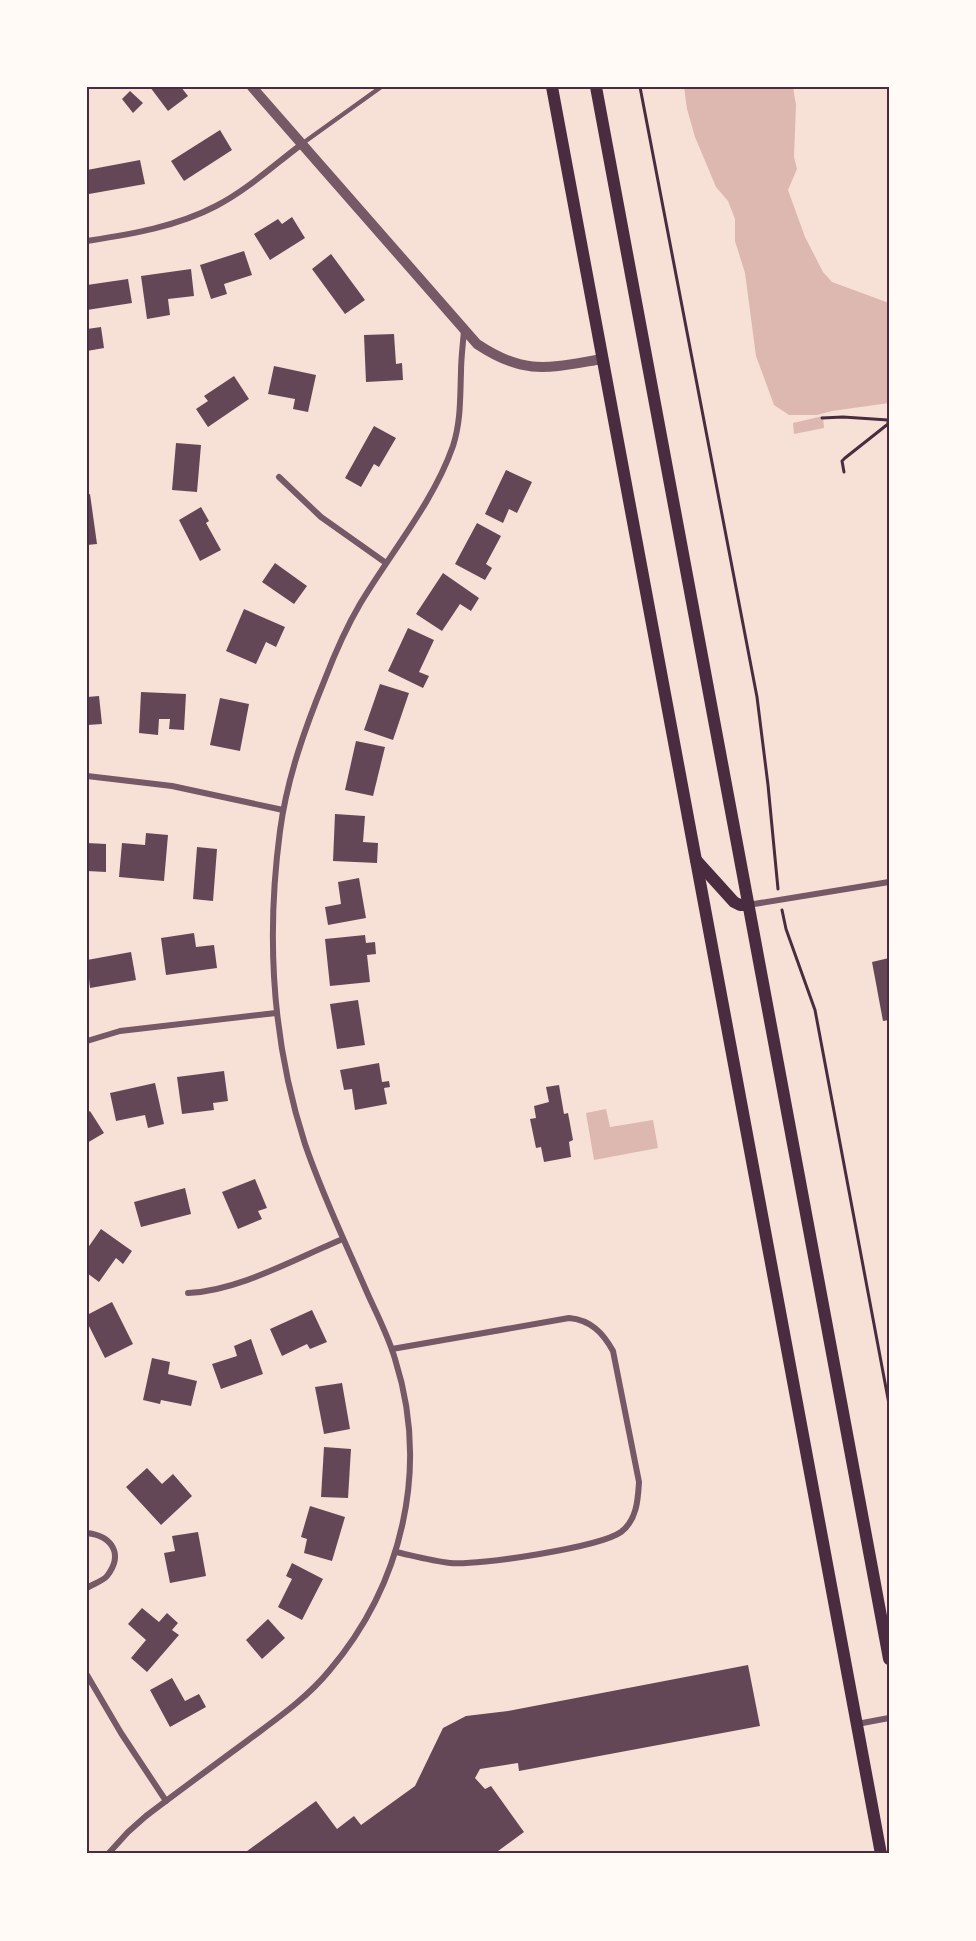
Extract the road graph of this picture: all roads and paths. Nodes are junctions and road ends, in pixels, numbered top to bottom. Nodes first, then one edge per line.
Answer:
1 (252, 87) edge
2 (381, 87) edge
3 (552, 87) edge
4 (596, 87) edge
5 (640, 87) edge
6 (302, 144) junction
7 (87, 241) edge
8 (464, 330) junction
9 (602, 359) junction
10 (822, 418) dead end
11 (844, 472) dead end
12 (279, 477) dead end
13 (386, 563) junction
14 (87, 776) edge
15 (284, 810) junction
16 (695, 859) junction
17 (776, 881) dead end
18 (889, 882) edge
19 (747, 905) junction
20 (783, 921) dead end
21 (276, 1013) junction
22 (87, 1041) edge
23 (343, 1239) junction
24 (188, 1293) dead end
25 (392, 1349) junction
26 (889, 1404) edge
27 (87, 1533) edge
28 (396, 1552) junction
29 (87, 1588) edge
30 (889, 1659) edge
31 (87, 1675) edge
32 (889, 1718) edge
33 (856, 1724) junction
34 (166, 1801) junction
35 (108, 1854) edge
36 (881, 1854) edge

1 - 6 street
2 - 6 lane
3 - 9 main road
4 - 19 main road
5 - 17 path
6 - 7 street
6 - 8 street
8 - 9 street
8 - 13 street
9 - 16 main road
10 - 11 path
12 - 13 street
13 - 15 street
14 - 15 street
15 - 21 street
16 - 19 main road
16 - 33 main road
18 - 19 street
19 - 30 main road
20 - 26 path
21 - 22 street
21 - 23 street
23 - 24 street
23 - 25 street
25 - 28 street
25 - 28 street
27 - 29 street
28 - 34 street
31 - 34 street
32 - 33 street
33 - 36 main road
34 - 35 street

